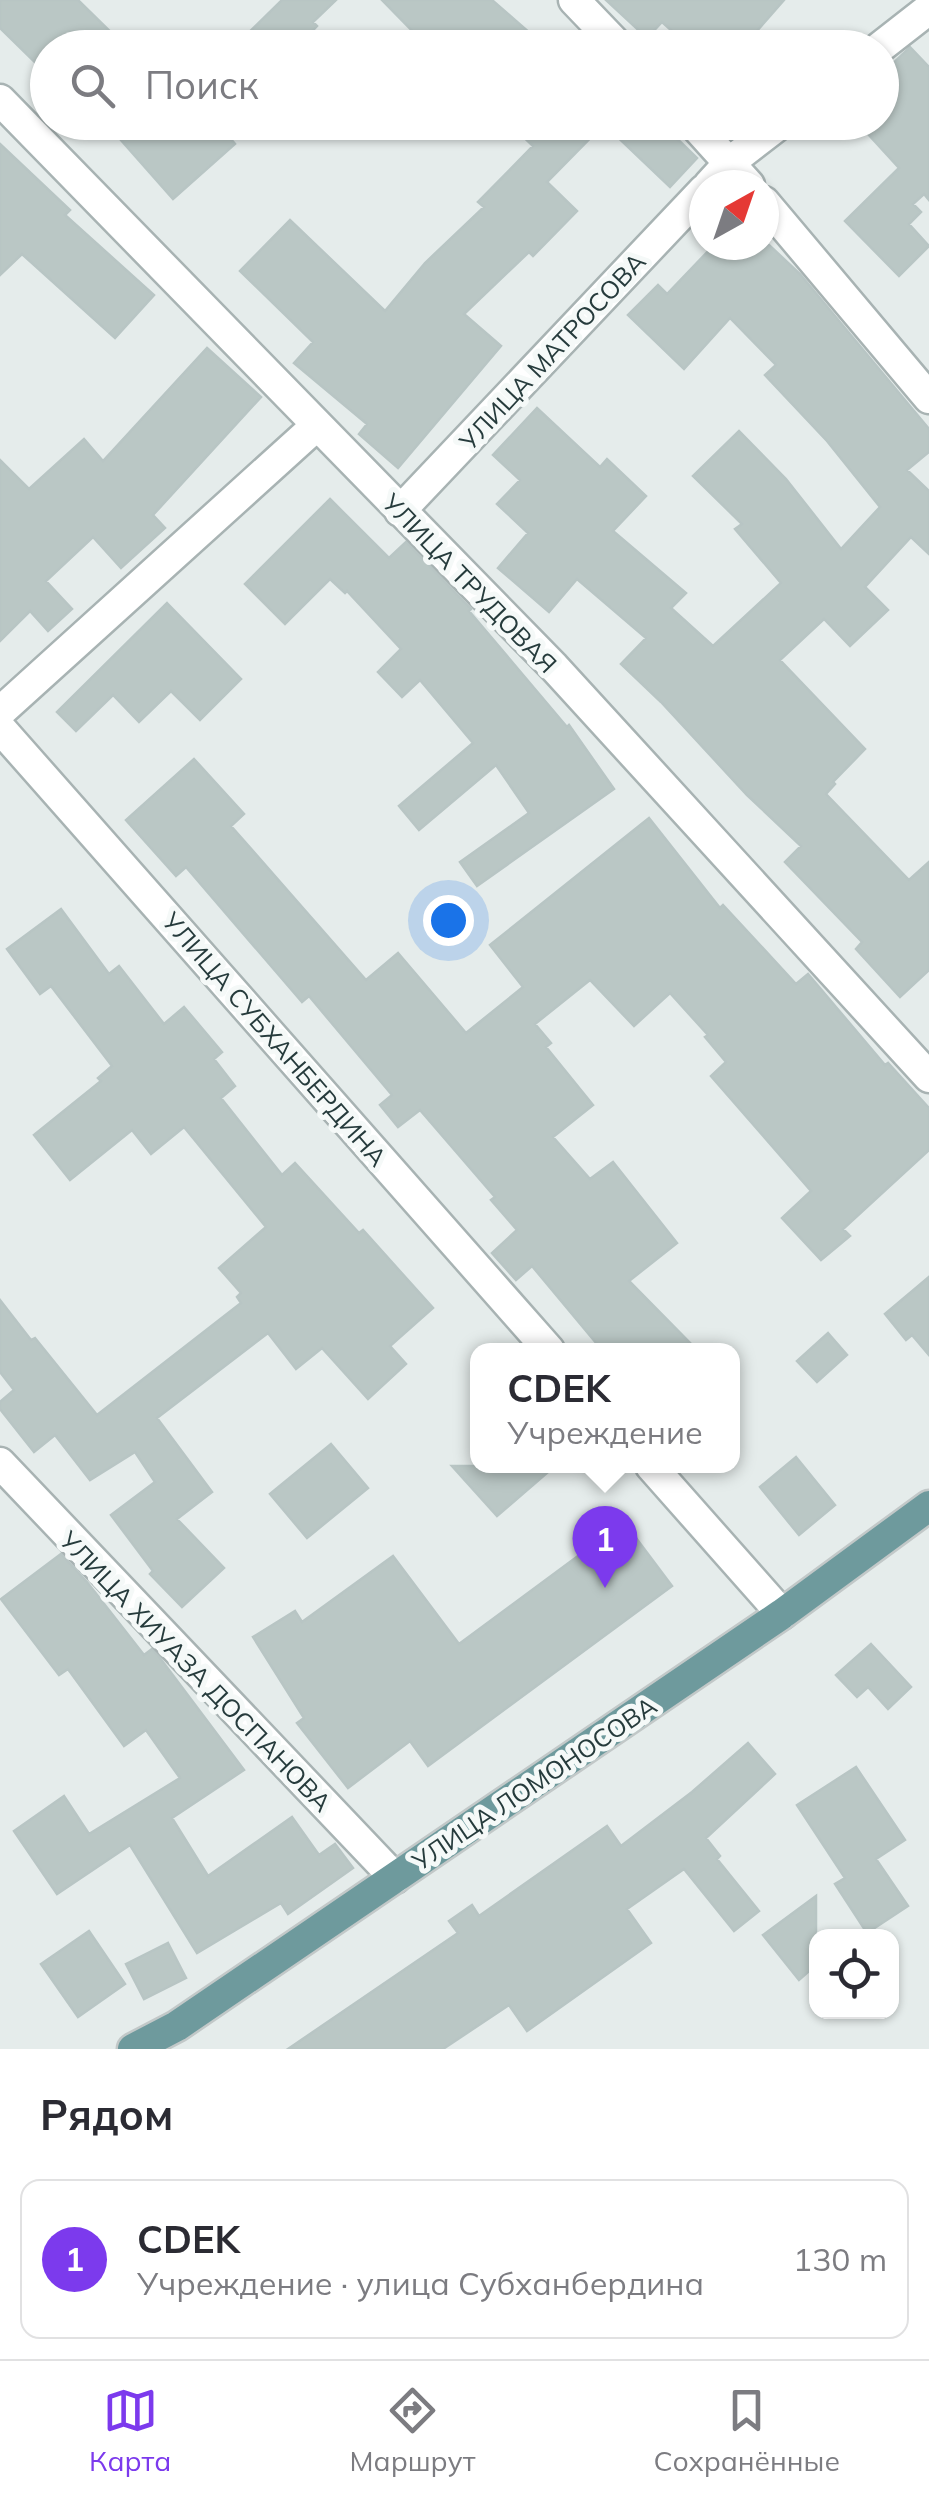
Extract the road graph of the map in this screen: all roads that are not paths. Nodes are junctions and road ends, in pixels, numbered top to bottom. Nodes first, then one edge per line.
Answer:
1 (574, 0) edge
2 (929, 8) edge
3 (603, 30) edge
4 (899, 32) edge
5 (0, 100) edge
6 (30, 131) edge
7 (39, 140) edge
8 (709, 140) edge
9 (767, 140) edge
10 (736, 170) edge
11 (743, 170) edge
12 (689, 206) edge
13 (779, 220) edge
14 (929, 398) edge
15 (316, 426) junction
16 (400, 511) junction
17 (0, 712) edge
18 (0, 728) edge
19 (929, 1077) edge
20 (543, 1343) edge
21 (0, 1463) edge
22 (656, 1473) edge
23 (929, 1506) edge
24 (782, 1614) junction
25 (395, 1878) junction
26 (133, 2049) edge

1 - 3 street
2 - 4 street
5 - 6 street, УЛИЦА ТРУДОВАЯ
7 - 15 street, УЛИЦА ТРУДОВАЯ
8 - 10 street
9 - 11 street, УЛИЦА МАТРОСОВА
12 - 16 street, УЛИЦА МАТРОСОВА
13 - 14 street
15 - 16 street, УЛИЦА ТРУДОВАЯ
15 - 17 street
16 - 19 street, УЛИЦА ТРУДОВАЯ
18 - 20 street, УЛИЦА СУБХАНБЕРДИНА
21 - 25 street, УЛИЦА ХИУАЗА ДОСПАНОВА
22 - 24 street
23 - 24 main road, УЛИЦА ЛОМОНОСОВА
24 - 25 main road, УЛИЦА ЛОМОНОСОВА
25 - 26 main road, УЛИЦА ЛОМОНОСОВА

